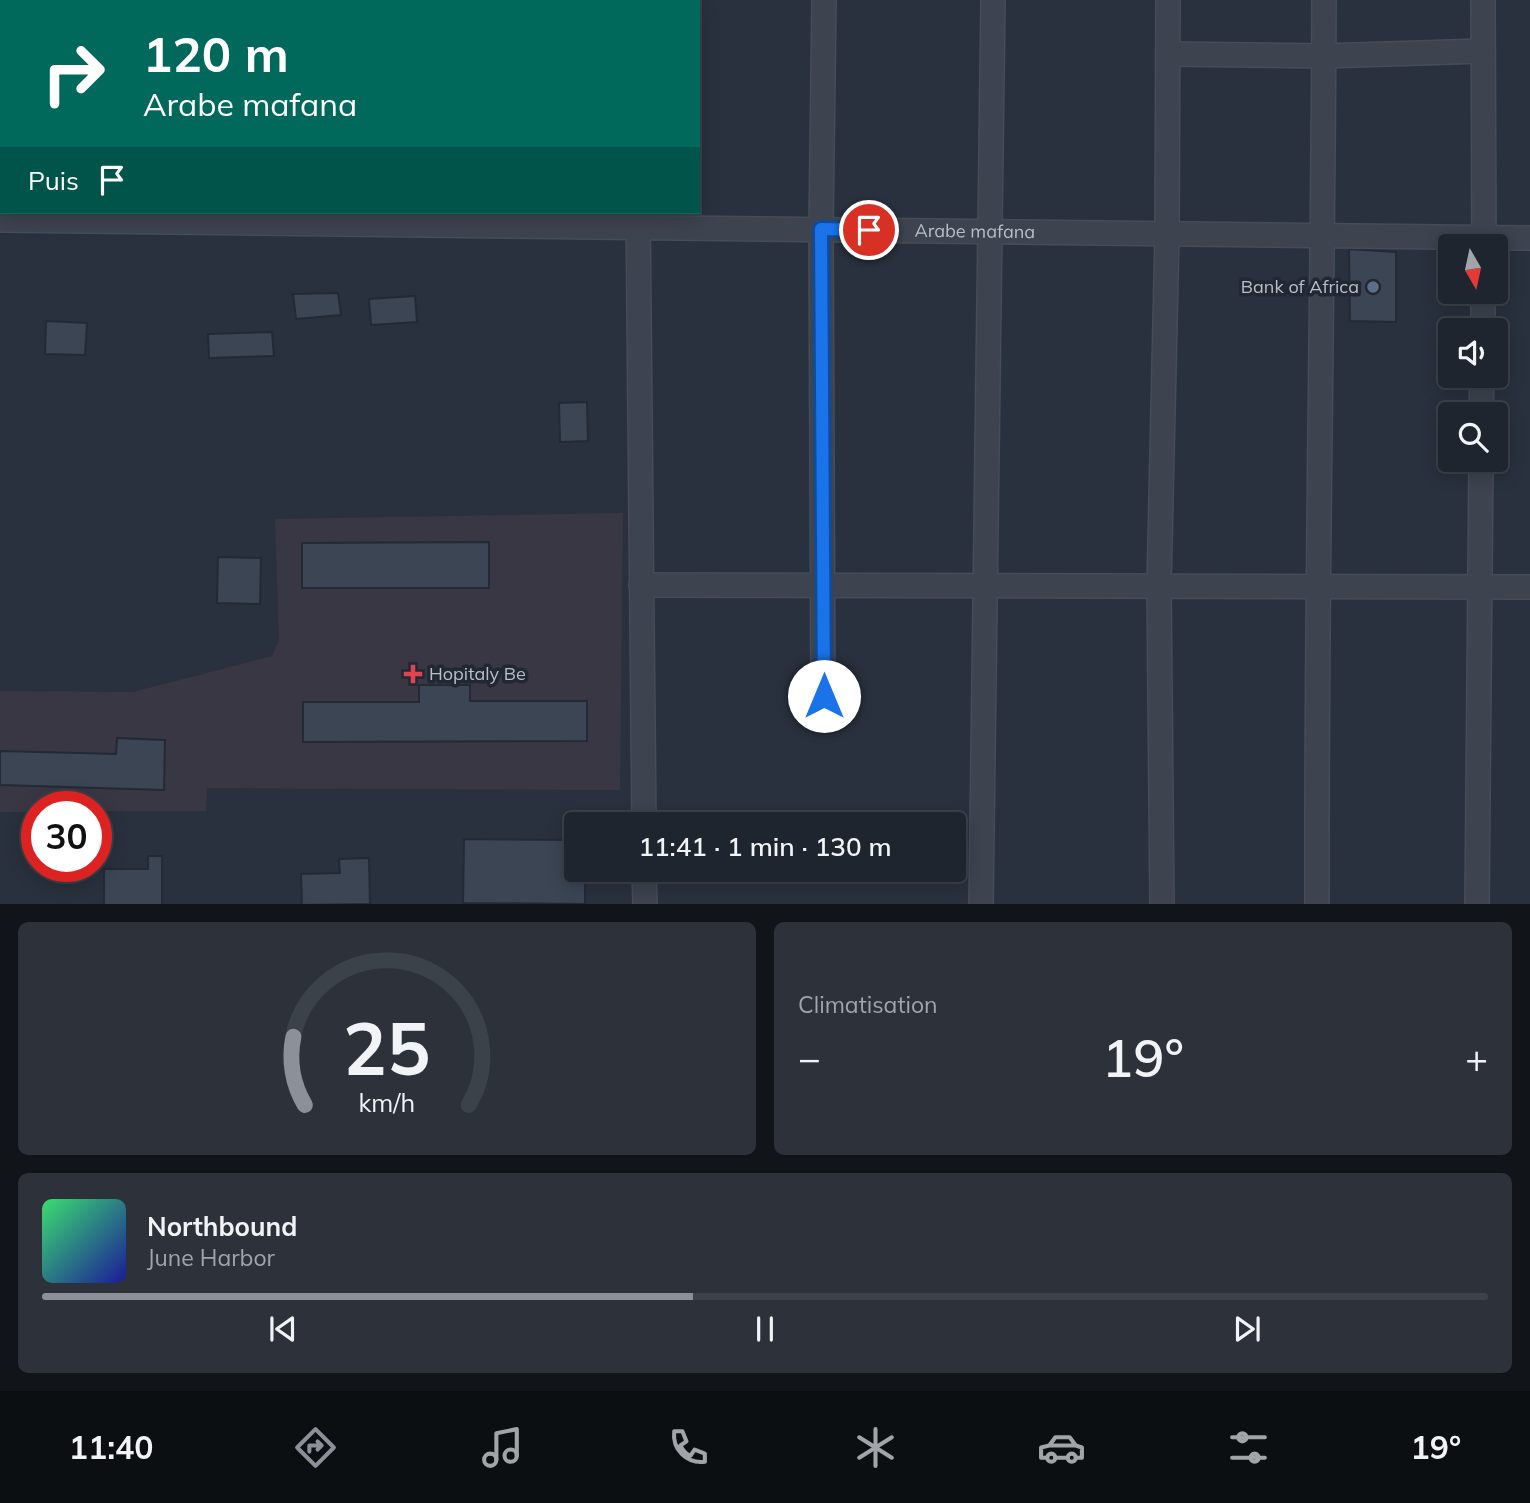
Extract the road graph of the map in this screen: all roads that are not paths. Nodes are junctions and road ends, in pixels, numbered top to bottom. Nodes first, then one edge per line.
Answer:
1 (824, 0) edge
2 (993, 0) edge
3 (1168, 0) edge
4 (1324, 0) edge
5 (1483, 0) edge
6 (1483, 51) junction
7 (1168, 54) junction
8 (1323, 56) junction
9 (637, 219) edge
10 (0, 220) edge
11 (821, 229) junction
12 (991, 232) junction
13 (1167, 233) junction
14 (1484, 234) edge
15 (1323, 235) junction
16 (1530, 238) edge
17 (1438, 240) edge
18 (1508, 240) edge
19 (1481, 472) edge
20 (641, 585) junction
21 (823, 586) junction
22 (985, 586) junction
23 (1159, 586) junction
24 (1315, 586) junction
25 (1479, 587) junction
26 (1530, 587) edge
27 (824, 696) dead end
28 (644, 812) edge
29 (644, 882) edge
30 (645, 904) edge
31 (981, 904) edge
32 (1162, 904) edge
33 (1317, 904) edge
34 (1477, 904) edge

1 - 11 street
2 - 12 street
3 - 7 street
4 - 8 street
5 - 6 street
6 - 8 street
6 - 14 street
7 - 8 street
7 - 13 street
8 - 15 street
9 - 10 street, Arabe mafana
9 - 11 street, Arabe mafana
9 - 20 street
11 - 12 street, Arabe mafana
11 - 21 street
12 - 13 street, Arabe mafana
12 - 22 street
13 - 15 street, Arabe mafana
13 - 23 street
15 - 17 street, Arabe mafana
15 - 24 street
16 - 18 street, Arabe mafana
19 - 25 street
20 - 21 street
20 - 28 street
21 - 22 street
21 - 27 street
22 - 23 street
22 - 31 street
23 - 24 street
23 - 32 street
24 - 25 street
24 - 33 street
25 - 26 street
25 - 34 street
29 - 30 street

